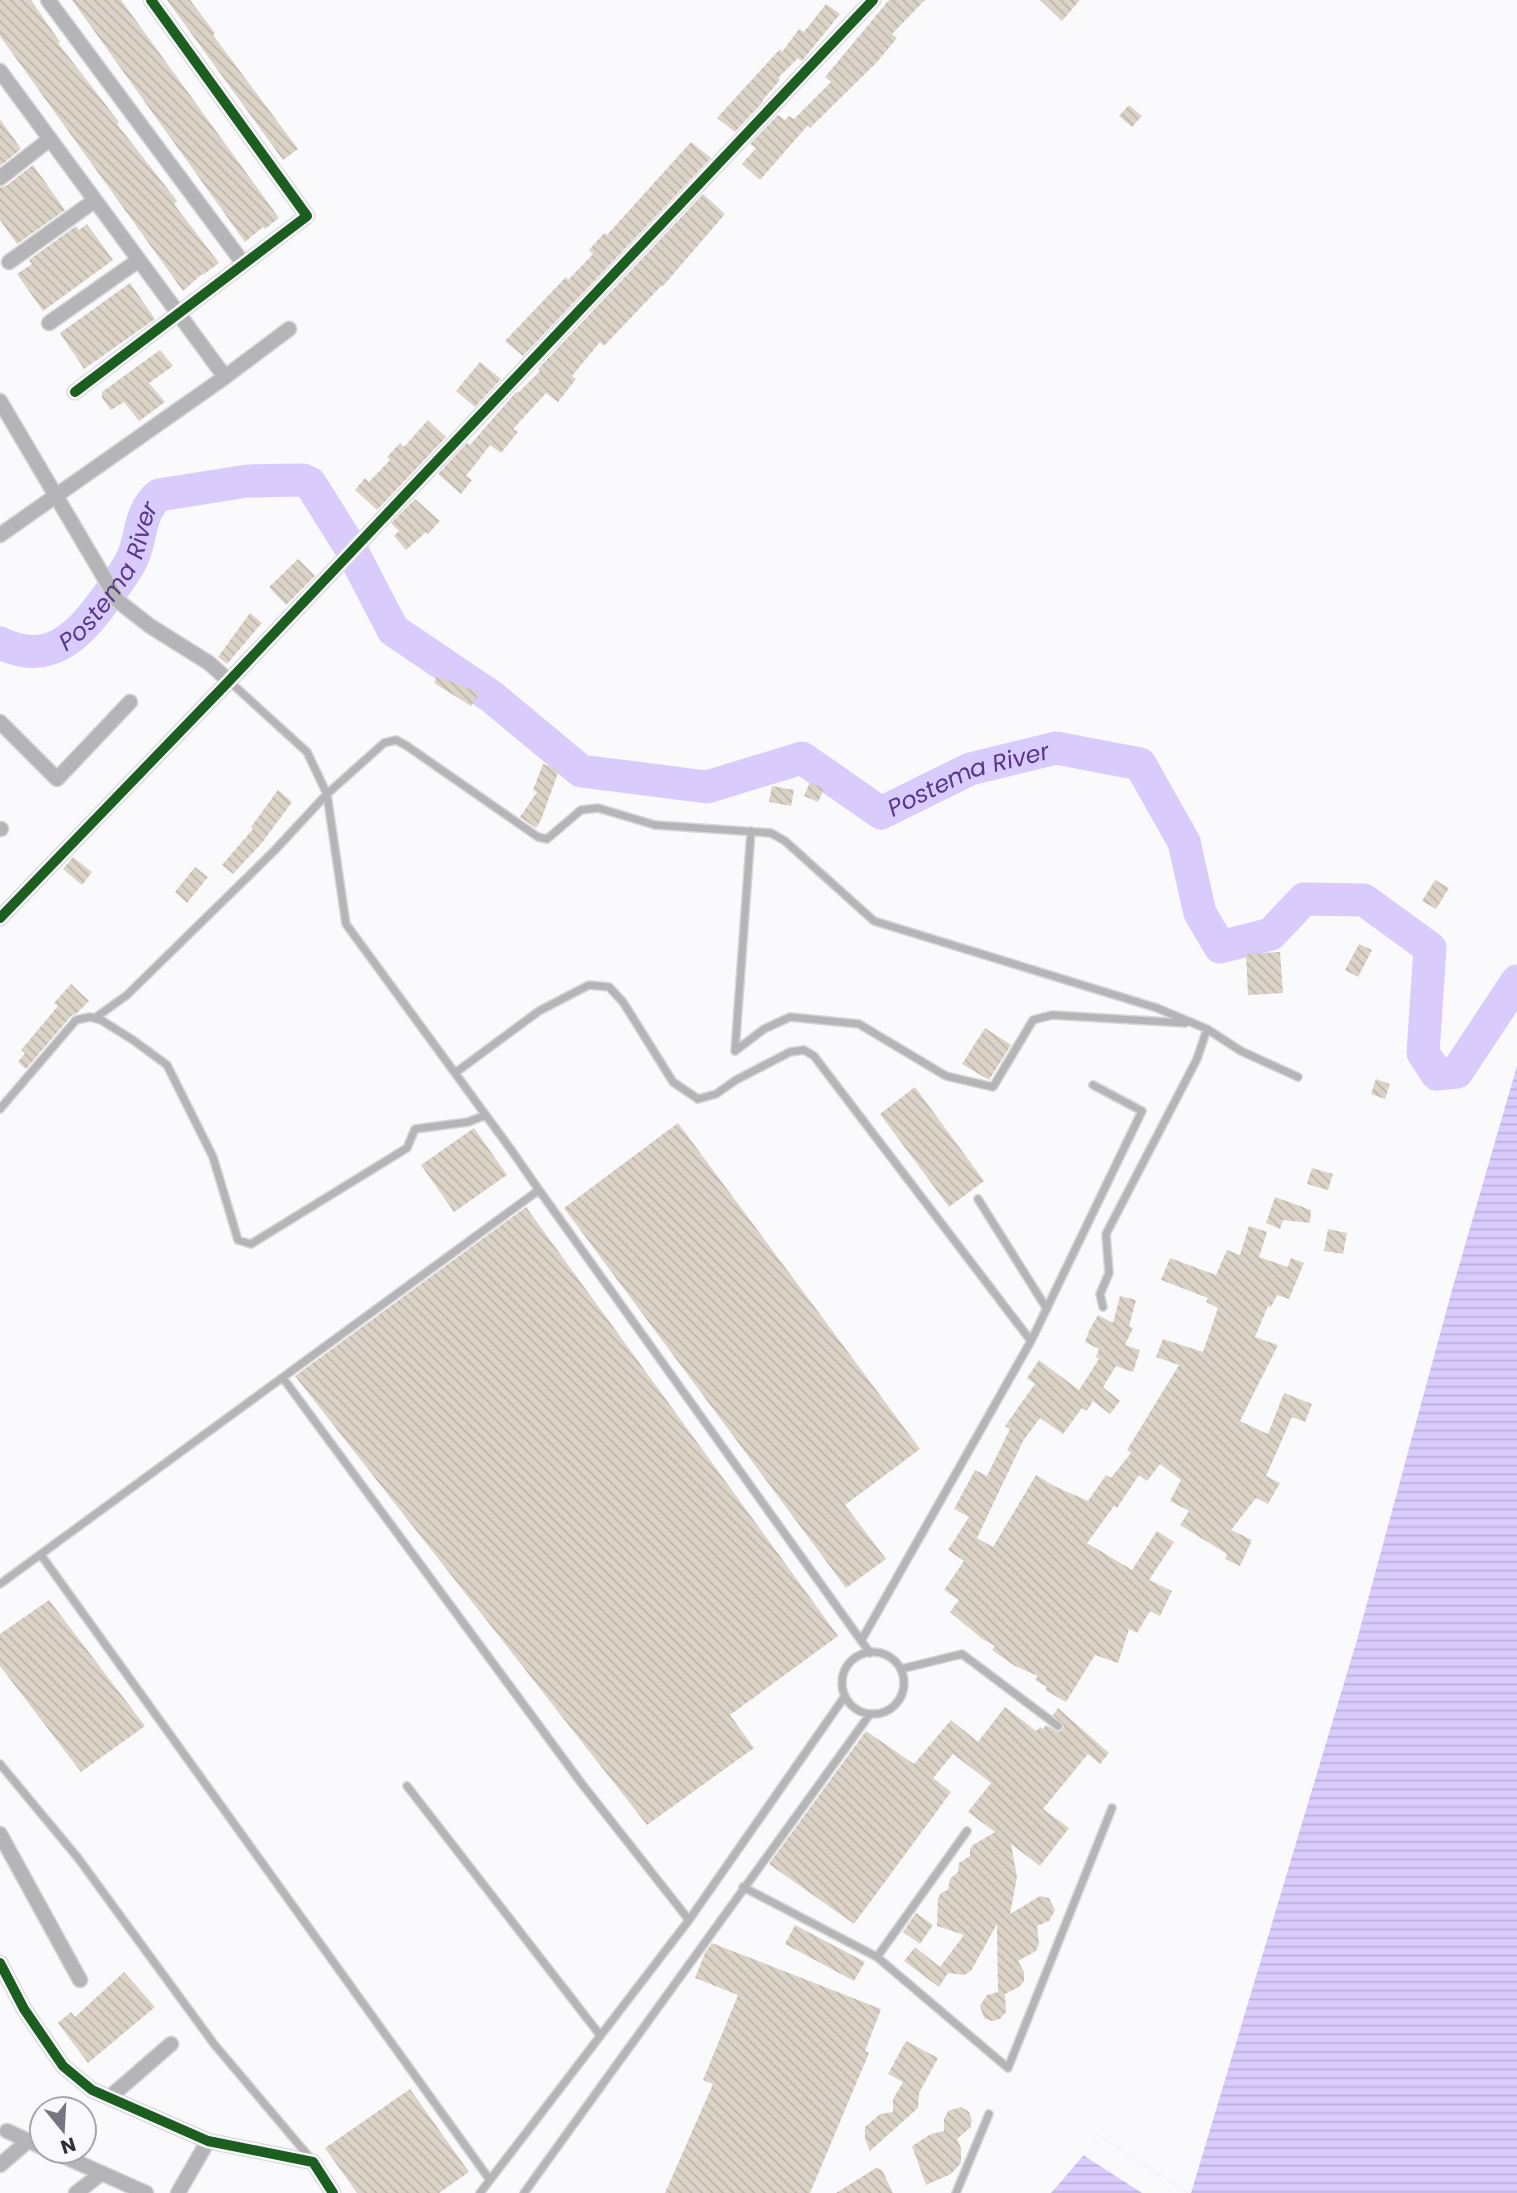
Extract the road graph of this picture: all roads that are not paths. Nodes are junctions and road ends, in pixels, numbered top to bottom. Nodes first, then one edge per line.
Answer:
1 (48, 0) edge
2 (151, 0) edge
3 (873, 0) edge
4 (3, 81) edge
5 (50, 139) junction
6 (0, 178) edge
7 (94, 201) junction
8 (139, 260) junction
9 (9, 262) dead end
10 (243, 263) junction
11 (178, 313) junction
12 (49, 323) dead end
13 (289, 328) dead end
14 (225, 377) junction
15 (75, 392) dead end
16 (0, 401) edge
17 (57, 497) junction
18 (0, 535) edge
19 (229, 681) junction
20 (130, 702) dead end
21 (0, 722) edge
22 (327, 794) junction
23 (751, 831) junction
24 (0, 918) edge
25 (94, 1018) junction
26 (1192, 1024) junction
27 (1207, 1029) junction
28 (455, 1073) junction
29 (1298, 1077) dead end
30 (1093, 1084) dead end
31 (0, 1109) edge
32 (486, 1115) junction
33 (539, 1190) junction
34 (978, 1199) dead end
35 (1103, 1307) dead end
36 (1046, 1309) junction
37 (1031, 1341) junction
38 (283, 1378) junction
39 (41, 1555) junction
40 (0, 1584) edge
41 (861, 1641) junction
42 (870, 1653) junction
43 (901, 1669) junction
44 (845, 1696) junction
45 (870, 1714) junction
46 (1058, 1726) dead end
47 (0, 1764) edge
48 (407, 1786) dead end
49 (1112, 1808) dead end
50 (967, 1831) dead end
51 (0, 1834) edge
52 (743, 1888) junction
53 (689, 1920) junction
54 (877, 1957) junction
55 (0, 1963) edge
56 (80, 1980) dead end
57 (600, 2035) junction
58 (171, 2044) dead end
59 (110, 2097) junction
60 (989, 2114) dead end
61 (7, 2131) dead end
62 (28, 2141) joint
63 (208, 2141) junction
64 (313, 2162) junction
65 (0, 2165) edge
66 (84, 2165) edge
67 (102, 2173) junction
68 (490, 2180) junction
69 (76, 2193) edge
70 (146, 2193) edge
71 (178, 2193) edge
72 (333, 2193) edge
73 (480, 2193) edge
74 (524, 2193) edge
75 (956, 2193) edge

1 - 10 street
2 - 10 street
3 - 19 street
4 - 5 street
5 - 6 street
5 - 7 street
7 - 8 street
7 - 9 street
8 - 11 street
8 - 12 street
10 - 11 street
11 - 14 street
11 - 15 street
13 - 14 street
14 - 17 street
16 - 17 street
17 - 18 street
17 - 19 street
19 - 22 lane
19 - 24 street
20 - 21 street
22 - 23 lane
22 - 25 lane
22 - 28 lane
23 - 26 lane
23 - 26 lane
25 - 31 lane
25 - 32 lane
26 - 27 lane
27 - 29 lane
27 - 35 lane
28 - 32 lane
28 - 37 lane
30 - 36 lane
32 - 33 lane
33 - 38 lane
33 - 41 lane
34 - 36 lane
36 - 37 lane
37 - 41 lane
38 - 39 lane
38 - 53 lane
39 - 40 lane
39 - 68 lane
41 - 42 lane
42 - 43 lane
42 - 44 lane
43 - 45 lane
43 - 46 lane
44 - 45 lane
44 - 53 lane
45 - 52 lane
47 - 64 lane
48 - 57 lane
49 - 54 lane
50 - 54 lane
51 - 56 street
52 - 54 lane
52 - 74 lane
53 - 57 lane
55 - 59 street
57 - 68 lane
58 - 59 street
59 - 63 street
60 - 75 lane
61 - 62 street
62 - 65 street
63 - 64 street
63 - 71 street
64 - 72 street
66 - 67 street
67 - 69 street
67 - 70 street
68 - 73 lane

